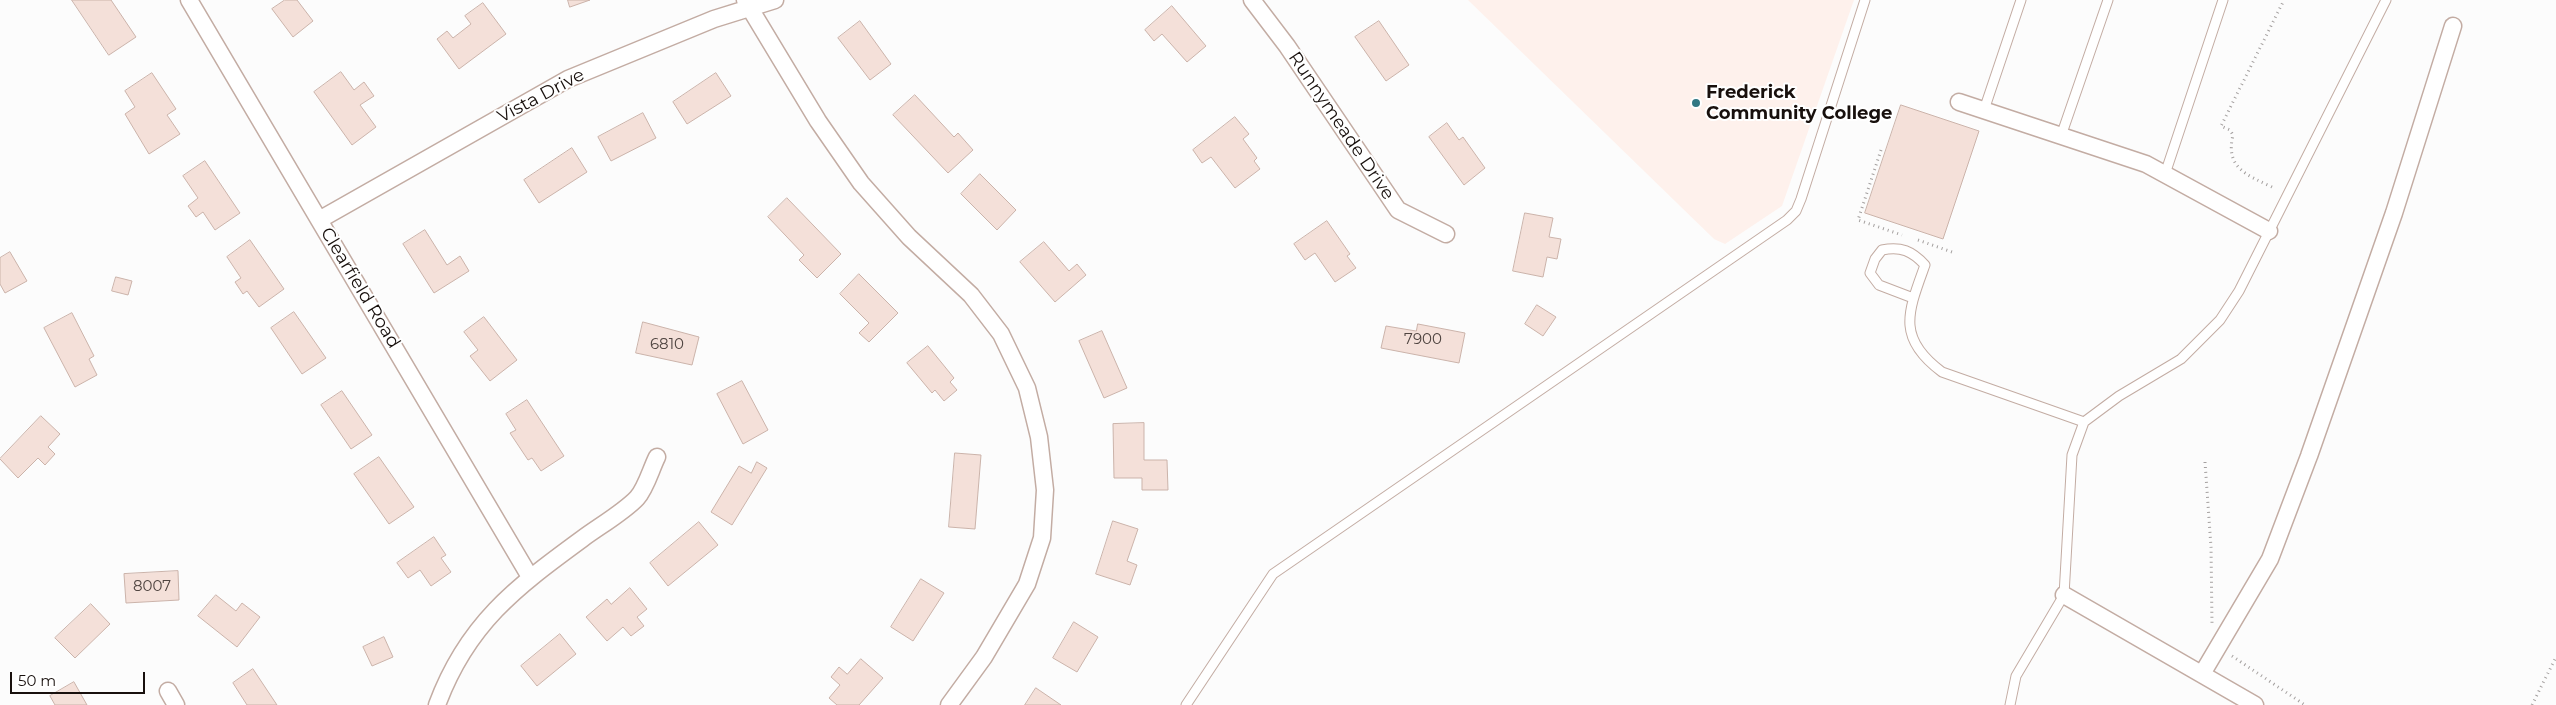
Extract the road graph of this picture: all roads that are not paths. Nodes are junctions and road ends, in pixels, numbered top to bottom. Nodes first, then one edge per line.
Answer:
1 (190, 0) edge
2 (774, 0) edge
3 (1252, 0) edge
4 (1865, 0) edge
5 (2021, 0) edge
6 (2108, 0) edge
7 (2224, 0) edge
8 (2386, 0) edge
9 (748, 4) edge
10 (2453, 26) dead end
11 (1959, 102) dead end
12 (1984, 110) junction
13 (2061, 136) junction
14 (2165, 174) junction
15 (319, 220) junction
16 (2269, 231) junction
17 (1446, 234) dead end
18 (1913, 298) junction
19 (2084, 422) junction
20 (657, 457) dead end
21 (530, 577) junction
22 (2064, 595) junction
23 (2202, 674) junction
24 (438, 705) edge
25 (949, 705) edge
26 (1186, 705) edge
27 (2010, 705) edge
28 (2255, 705) edge

1 - 15 street, Clearfield Road
2 - 9 street, Vista Drive
3 - 17 street, Runnymeade Drive
4 - 26 lane
5 - 12 lane
6 - 13 lane
7 - 14 lane
8 - 16 lane
9 - 15 street, Vista Drive
9 - 25 street
10 - 23 street
11 - 12 street
12 - 13 street
13 - 14 street
14 - 16 street
15 - 21 street, Clearfield Road
16 - 19 lane
18 - 18 lane
18 - 19 lane
19 - 22 lane
20 - 21 street
21 - 24 street
22 - 23 street
22 - 27 lane
23 - 28 street

